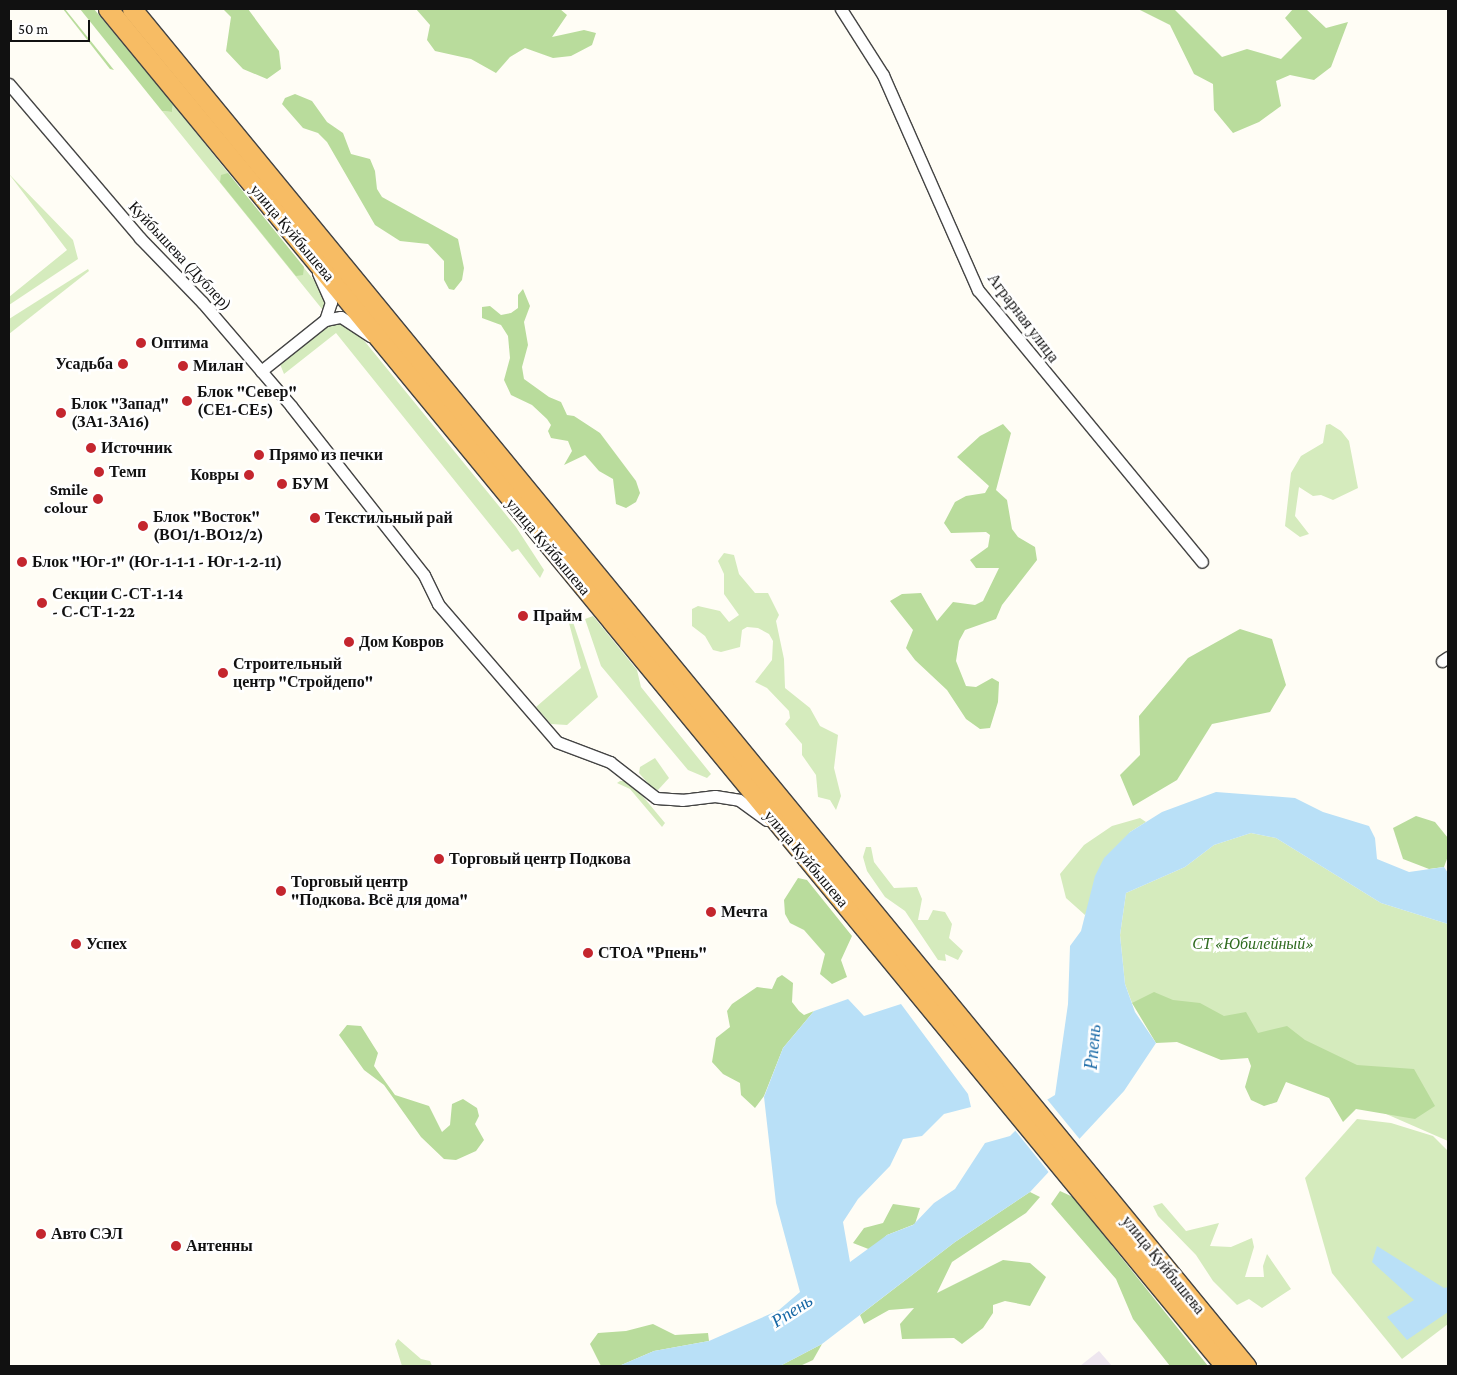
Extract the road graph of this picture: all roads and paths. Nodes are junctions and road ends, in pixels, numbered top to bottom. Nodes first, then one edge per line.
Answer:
1 (108, 9) edge
2 (132, 9) edge
3 (841, 9) edge
4 (9, 84) edge
5 (301, 245) junction
6 (326, 320) junction
7 (400, 364) junction
8 (261, 371) junction
9 (1202, 562) dead end
10 (800, 852) junction
11 (1018, 1100) junction
12 (1074, 1169) junction
13 (1224, 1366) edge
14 (1246, 1366) edge

1 - 5 highway, улица Куйбышева
2 - 11 highway, улица Куйбышева
3 - 9 street, Аграрная улица
4 - 8 street, Куйбышева (Дублер)
5 - 6 street
5 - 7 highway, улица Куйбышева
6 - 7 street
6 - 8 street
7 - 10 highway, улица Куйбышева
8 - 10 street, Куйбышева (Дублер)
10 - 11 highway, улица Куйбышева
11 - 12 highway
12 - 13 highway, улица Куйбышева
12 - 14 highway, улица Куйбышева

